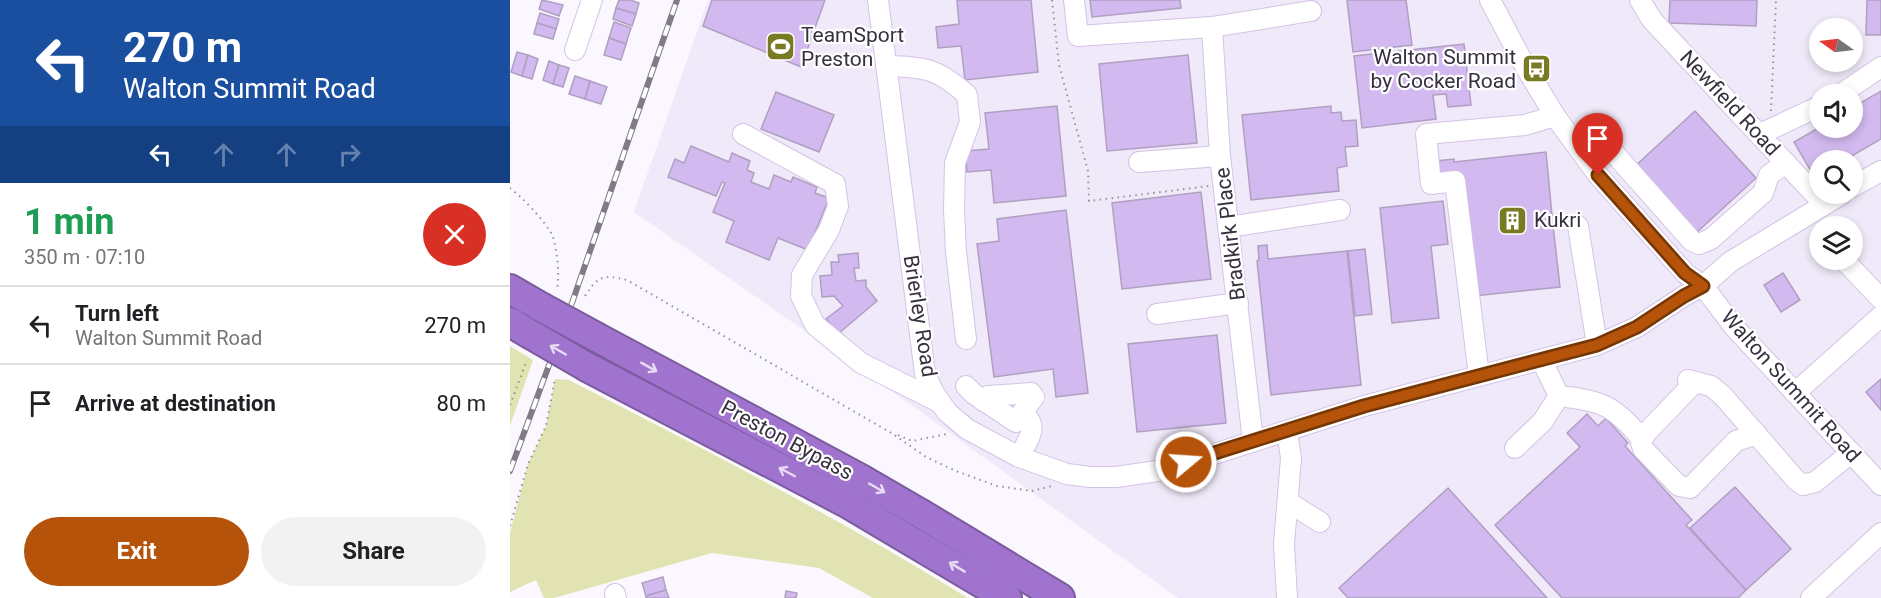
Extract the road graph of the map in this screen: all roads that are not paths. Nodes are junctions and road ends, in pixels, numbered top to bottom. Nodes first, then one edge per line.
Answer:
1 (592, 0) edge
2 (878, 0) edge
3 (1074, 0) edge
4 (1490, 0) edge
5 (1640, 0) edge
6 (1311, 11) dead end
7 (1212, 27) junction
8 (574, 50) dead end
9 (886, 66) junction
10 (1881, 67) edge
11 (1856, 84) edge
12 (1809, 111) edge
13 (1555, 116) junction
14 (1765, 131) junction
15 (743, 135) dead end
16 (1598, 135) dead end
17 (1220, 156) junction
18 (1139, 162) dead end
19 (1786, 163) junction
20 (1881, 171) edge
21 (1863, 182) edge
22 (1809, 188) edge
23 (1824, 204) edge
24 (1340, 210) dead end
25 (1578, 226) dead end
26 (1228, 227) junction
27 (1853, 270) edge
28 (1703, 286) junction
29 (510, 289) edge
30 (1881, 299) edge
31 (1238, 303) junction
32 (1157, 314) dead end
33 (1881, 316) edge
34 (522, 339) edge
35 (966, 339) dead end
36 (1597, 345) junction
37 (1542, 361) junction
38 (1479, 376) junction
39 (966, 386) dead end
40 (1796, 393) junction
41 (1559, 396) junction
42 (941, 403) junction
43 (1287, 432) junction
44 (1757, 434) junction
45 (1642, 440) junction
46 (1253, 441) junction
47 (1515, 448) dead end
48 (1851, 453) junction
49 (1019, 457) junction
50 (1881, 484) edge
51 (1288, 502) junction
52 (1320, 522) dead end
53 (1881, 533) edge
54 (1007, 598) edge
55 (1060, 598) edge
56 (1287, 598) edge
57 (1811, 598) edge

1 - 8 street
2 - 9 street, Brierley Road
3 - 7 street
4 - 13 street, Walton Summit Road
5 - 14 street, Newfield Road
6 - 7 street
7 - 17 street, Bradkirk Place
9 - 35 street
9 - 42 street, Brierley Road
10 - 11 street
12 - 14 street
13 - 28 street, Walton Summit Road
13 - 38 street
14 - 19 street, Newfield Road
15 - 42 street
16 - 19 street
17 - 18 street
17 - 26 street, Bradkirk Place
19 - 22 street, Newfield Road
20 - 21 street
23 - 28 street, Brierley Road
24 - 26 street
25 - 36 street
26 - 31 street, Bradkirk Place
27 - 30 street
28 - 36 street, Brierley Road
28 - 40 street, Walton Summit Road
29 -> 55 highway, Preston Bypass, bridge
31 - 32 street
31 - 46 street, Bradkirk Place
33 - 40 street
54 -> 34 highway, Preston Bypass, bridge
36 - 37 street, Brierley Road
37 - 38 street, Brierley Road
37 - 41 street
38 - 43 street, Brierley Road
39 - 49 street
40 - 48 street, Walton Summit Road
41 - 45 street
41 - 47 street
42 - 49 street, Brierley Road
43 - 46 street, Brierley Road
43 - 51 street
44 - 45 street
44 - 45 street
44 - 48 street
46 - 49 street, Brierley Road
48 - 50 street, Walton Summit Road
51 - 52 street
51 - 56 street
53 - 57 street

